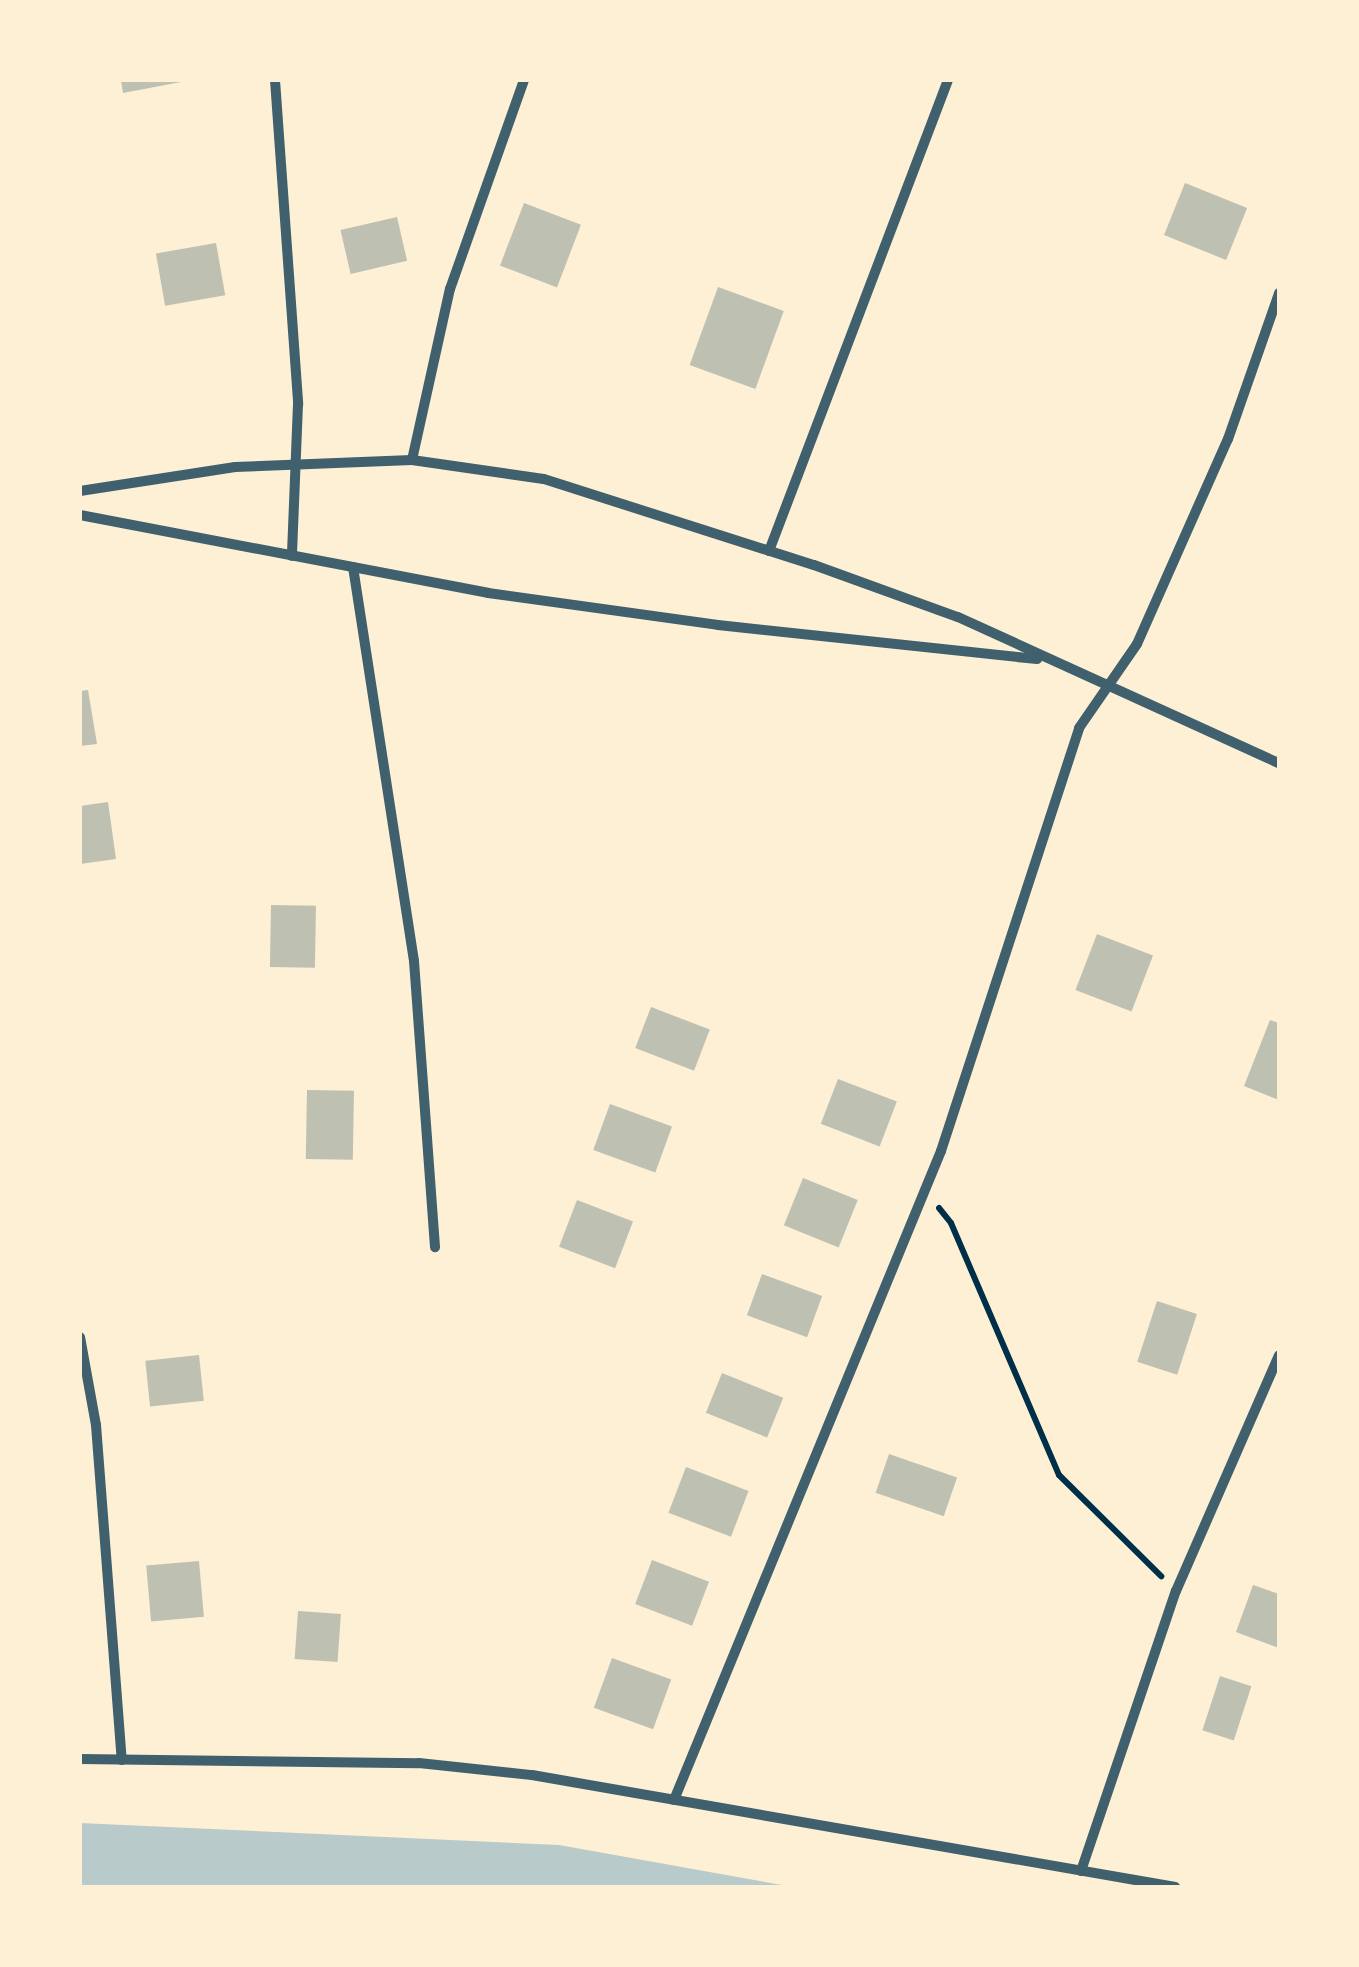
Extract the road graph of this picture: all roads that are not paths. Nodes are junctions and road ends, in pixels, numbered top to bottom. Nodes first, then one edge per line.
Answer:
1 (275, 80) edge
2 (524, 80) edge
3 (948, 80) edge
4 (1279, 293) edge
5 (412, 460) junction
6 (294, 467) junction
7 (80, 491) edge
8 (80, 515) edge
9 (769, 551) junction
10 (292, 556) junction
11 (353, 567) junction
12 (1050, 660) junction
13 (1107, 687) junction
14 (1279, 763) edge
15 (434, 1246) dead end
16 (80, 1337) edge
17 (1279, 1354) edge
18 (80, 1759) edge
19 (122, 1760) junction
20 (674, 1800) junction
21 (1081, 1872) junction
22 (1175, 1887) edge

1 - 6 street
2 - 5 street
3 - 9 street
4 - 13 street
5 - 6 street
5 - 9 street
6 - 7 street
6 - 10 street
8 - 10 street
9 - 12 street
10 - 11 street
11 - 12 street
11 - 15 street
12 - 13 street
13 - 14 street
13 - 20 street
16 - 19 street
17 - 21 street
18 - 19 street
19 - 20 street
20 - 21 street
21 - 22 street

